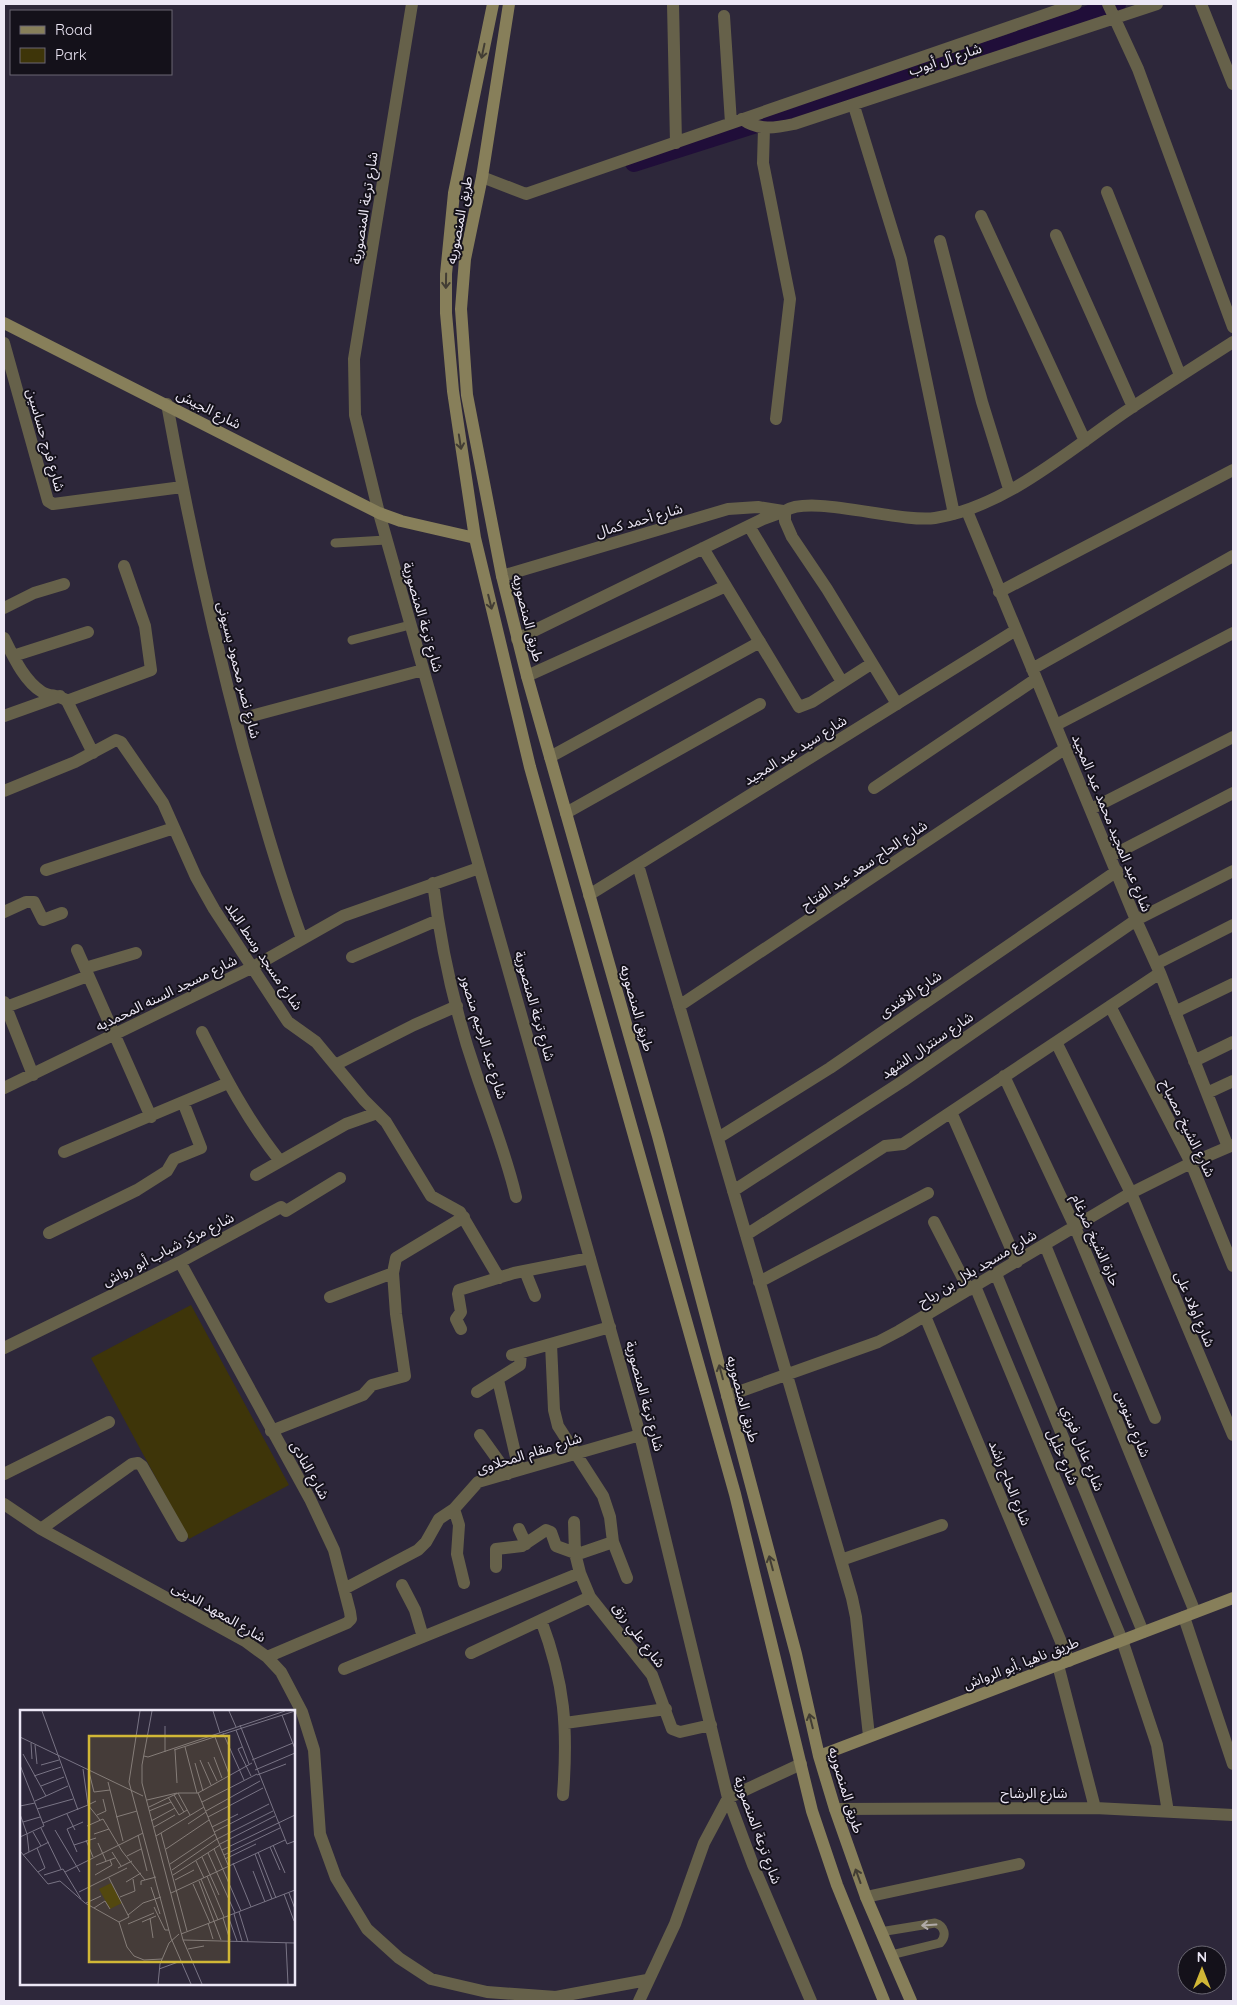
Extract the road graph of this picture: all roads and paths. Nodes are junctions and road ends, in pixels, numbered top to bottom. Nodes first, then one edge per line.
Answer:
1 (412, 4) edge
2 (493, 4) edge
3 (509, 4) edge
4 (674, 4) edge
5 (1076, 4) edge
6 (1157, 4) edge
7 (1201, 4) edge
8 (1111, 11) edge
9 (724, 16) dead end
10 (1233, 84) edge
11 (473, 98) junction
12 (493, 103) junction
13 (854, 106) junction
14 (737, 121) junction
15 (764, 128) junction
16 (676, 143) junction
17 (482, 178) junction
18 (1107, 192) dead end
19 (981, 216) dead end
20 (1056, 235) dead end
21 (940, 241) dead end
22 (4, 323) edge
23 (1233, 327) edge
24 (4, 342) edge
25 (1233, 342) edge
26 (1180, 375) junction
27 (167, 404) junction
28 (1133, 407) junction
29 (776, 419) dead end
30 (1085, 441) junction
31 (1233, 470) edge
32 (182, 487) junction
33 (1009, 489) junction
34 (785, 511) junction
35 (960, 512) junction
36 (379, 513) junction
37 (748, 526) junction
38 (475, 538) junction
39 (386, 540) junction
40 (335, 543) dead end
41 (703, 548) junction
42 (1233, 556) edge
43 (124, 566) dead end
44 (502, 576) junction
45 (64, 584) dead end
46 (726, 586) junction
47 (1000, 592) junction
48 (4, 608) edge
49 (410, 625) junction
50 (1016, 630) junction
51 (88, 632) dead end
52 (1233, 633) edge
53 (4, 638) edge
54 (517, 639) junction
55 (352, 640) dead end
56 (760, 642) junction
57 (12, 656) junction
58 (871, 664) junction
59 (423, 670) junction
60 (1034, 674) junction
61 (527, 676) junction
62 (842, 682) junction
63 (63, 699) junction
64 (760, 704) dead end
65 (897, 704) junction
66 (4, 716) edge
67 (236, 720) junction
68 (1056, 725) junction
69 (1233, 737) edge
70 (1066, 748) junction
71 (93, 753) junction
72 (550, 757) junction
73 (874, 788) dead end
74 (4, 791) edge
75 (1233, 793) edge
76 (1091, 809) junction
77 (566, 813) junction
78 (174, 828) junction
79 (1111, 856) junction
80 (638, 865) junction
81 (479, 868) junction
82 (46, 870) dead end
83 (1117, 871) junction
84 (1233, 871) edge
85 (434, 883) junction
86 (589, 895) junction
87 (4, 912) edge
88 (62, 913) dead end
89 (438, 920) junction
90 (1136, 920) junction
91 (1233, 926) edge
92 (302, 939) junction
93 (77, 950) dead end
94 (136, 953) dead end
95 (352, 957) dead end
96 (253, 967) junction
97 (1158, 969) junction
98 (87, 972) junction
99 (1233, 984) edge
100 (5, 1005) edge
101 (456, 1006) junction
102 (679, 1006) junction
103 (1110, 1006) junction
104 (1175, 1012) junction
105 (202, 1032) dead end
106 (114, 1035) junction
107 (1056, 1042) junction
108 (1233, 1042) edge
109 (1194, 1061) junction
110 (335, 1065) junction
111 (32, 1075) junction
112 (1004, 1076) junction
113 (1233, 1081) edge
114 (228, 1083) junction
115 (4, 1088) edge
116 (1207, 1093) junction
117 (184, 1102) junction
118 (950, 1112) junction
119 (378, 1113) junction
120 (151, 1117) junction
121 (658, 1136) junction
122 (718, 1138) junction
123 (636, 1141) junction
124 (1231, 1146) edge
125 (64, 1152) dead end
126 (280, 1161) junction
127 (1191, 1163) junction
128 (256, 1174) dead end
129 (340, 1178) dead end
130 (733, 1191) junction
131 (928, 1193) dead end
132 (1131, 1194) junction
133 (516, 1197) dead end
134 (464, 1217) junction
135 (934, 1222) dead end
136 (1075, 1227) junction
137 (48, 1233) dead end
138 (746, 1235) junction
139 (1045, 1245) junction
140 (590, 1258) junction
141 (180, 1262) junction
142 (1017, 1262) junction
143 (1233, 1266) edge
144 (525, 1271) junction
145 (392, 1274) junction
146 (996, 1274) junction
147 (499, 1278) junction
148 (759, 1282) junction
149 (972, 1288) junction
150 (535, 1296) dead end
151 (330, 1297) dead end
152 (925, 1316) junction
153 (610, 1327) junction
154 (461, 1329) dead end
155 (551, 1344) junction
156 (4, 1348) edge
157 (786, 1375) junction
158 (498, 1380) junction
159 (477, 1392) dead end
160 (727, 1396) junction
161 (1155, 1418) dead end
162 (109, 1422) dead end
163 (272, 1431) junction
164 (640, 1434) junction
165 (480, 1435) dead end
166 (1233, 1435) edge
167 (576, 1454) junction
168 (514, 1472) junction
169 (4, 1474) edge
170 (4, 1504) edge
171 (454, 1509) junction
172 (574, 1522) dead end
173 (942, 1525) dead end
174 (41, 1529) junction
175 (519, 1529) dead end
176 (182, 1536) dead end
177 (613, 1542) junction
178 (526, 1544) junction
179 (575, 1553) junction
180 (841, 1560) junction
181 (496, 1567) dead end
182 (580, 1573) junction
183 (628, 1578) dead end
184 (464, 1584) dead end
185 (402, 1585) dead end
186 (344, 1589) junction
187 (590, 1597) junction
188 (1232, 1601) edge
189 (1190, 1615) junction
190 (541, 1620) junction
191 (1143, 1632) junction
192 (423, 1637) junction
193 (1122, 1640) junction
194 (471, 1654) dead end
195 (267, 1657) junction
196 (1063, 1663) junction
197 (344, 1669) dead end
198 (666, 1709) junction
199 (565, 1724) junction
200 (711, 1725) junction
201 (869, 1736) junction
202 (819, 1756) junction
203 (801, 1764) junction
204 (1233, 1764) edge
205 (562, 1795) dead end
206 (728, 1798) junction
207 (1095, 1808) junction
208 (835, 1809) junction
209 (1168, 1812) junction
210 (1233, 1815) edge
211 (1020, 1864) dead end
212 (866, 1897) junction
213 (880, 1932) junction
214 (891, 1955) junction
215 (647, 1980) junction
216 (639, 2001) edge
217 (811, 2001) edge
218 (884, 2001) edge
219 (911, 2001) edge

1 - 36 street, شارع ترعة المنصورية
2 -> 11 main road, طريق المنصوريه
3 - 12 main road, طريق المنصوريه
4 - 16 street
5 - 14 street, شارع آل أيوب
6 - 8 street, شارع آل أيوب
7 - 10 street
8 - 13 street, شارع آل أيوب
8 - 23 street
9 - 14 street
11 - 12 main road
11 -> 38 main road, طريق المنصوريه
12 - 17 main road, طريق المنصوريه
13 - 15 street, شارع آل أيوب
13 - 35 street, شارع عبد المجيد محمد عبد المجيد
14 - 15 street
14 - 16 street, شارع آل أيوب
15 - 29 street
16 - 17 street, شارع آل أيوب
17 - 44 main road, طريق المنصوريه
18 - 26 street
19 - 30 street
20 - 28 street
21 - 33 street
22 - 27 main road, شارع الجيش
24 - 32 street, شارع فرج حساسين
25 - 26 street
26 - 28 street
27 - 32 street, شارع نصر محمود بسيونى
27 - 36 main road, شارع الجيش
28 - 30 street
30 - 33 street
31 - 47 street
32 - 67 street, شارع نصر محمود بسيونى
33 - 35 street
34 - 35 street
34 - 37 street
34 - 44 street, شارع أحمد كمال
34 - 58 street
35 - 47 street, شارع عبد المجيد محمد عبد المجيد
36 - 38 main road, شارع الجيش
36 - 39 street, شارع ترعة المنصورية
37 - 41 street
37 - 62 street
38 -> 123 main road, طريق المنصوريه
39 - 40 lane
39 - 49 street, شارع ترعة المنصورية
41 - 46 street
41 - 54 street
42 - 60 street
43 - 63 street
44 - 54 main road, طريق المنصوريه
45 - 48 street
46 - 56 street
46 - 61 street
47 - 50 street, شارع عبد المجيد محمد عبد المجيد
49 - 55 lane
49 - 59 street, شارع ترعة المنصورية
50 - 60 street, شارع عبد المجيد محمد عبد المجيد
50 - 65 street, شارع سيد عبد المجيد
51 - 57 street
52 - 68 street
53 - 57 street
54 - 61 main road, طريق المنصوريه
56 - 62 street
56 - 72 street
57 - 63 street
58 - 62 street
58 - 65 street
59 - 67 street
59 - 81 street, شارع ترعة المنصورية
60 - 68 street, شارع عبد المجيد محمد عبد المجيد
60 - 73 street
61 - 72 main road, طريق المنصوريه
63 - 66 street
63 - 71 street
64 - 77 street
65 - 80 street, شارع سيد عبد المجيد
67 - 92 street, شارع نصر محمود بسيونى
68 - 70 street, شارع عبد المجيد محمد عبد المجيد
69 - 76 street
70 - 76 street, شارع عبد المجيد محمد عبد المجيد
70 - 102 street, شارع الحاج سعد عبد الفتاح
71 - 74 street
71 - 78 street, شارع مسجد وسط البلد
72 - 77 main road, طريق المنصوريه
75 - 79 street
76 - 79 street, شارع عبد المجيد محمد عبد المجيد
77 - 86 main road, طريق المنصوريه
78 - 82 street
78 - 96 street, شارع مسجد وسط البلد
79 - 83 street, شارع عبد المجيد محمد عبد المجيد
80 - 86 street, شارع سيد عبد المجيد
80 - 102 street
81 - 85 street, شارع مسجد السنه المحمديه
81 - 140 street, شارع ترعة المنصورية
83 - 90 street, شارع عبد المجيد محمد عبد المجيد
83 - 122 street, شارع الافندى
84 - 90 street, شارع سنترال الشهد
85 - 89 street, شارع عبد الرحيم منصور
85 - 92 street, شارع مسجد السنه المحمديه
86 - 121 main road, طريق المنصوريه
87 - 88 street
89 - 95 street
89 - 101 street, شارع عبد الرحيم منصور
90 - 97 street, شارع عبد المجيد محمد عبد المجيد
90 - 130 street, شارع سنترال الشهد
91 - 97 street
92 - 96 street, شارع مسجد السنه المحمديه
93 - 98 street
94 - 98 street
96 - 106 street, شارع مسجد السنه المحمديه
96 - 110 street, شارع مسجد وسط البلد
97 - 103 street
97 - 104 street, شارع عبد المجيد محمد عبد المجيد
98 - 100 street
98 - 106 street
99 - 104 street
100 - 111 street
101 - 110 street
101 - 133 street, شارع عبد الرحيم منصور
102 - 122 street
103 - 107 street
103 - 127 street, شارع الشيخ مصباح
104 - 109 street, شارع عبد المجيد محمد عبد المجيد
105 - 114 street
106 - 111 street, شارع مسجد السنه المحمديه
106 - 120 street
107 - 112 street
107 - 132 street, شارع اولاد على
108 - 109 street
109 - 116 street, شارع عبد المجيد محمد عبد المجيد
110 - 119 street, شارع مسجد وسط البلد
111 - 115 street, شارع مسجد السنه المحمديه
112 - 118 street
112 - 136 street, حارة الشيخ ضرغام
113 - 116 street
114 - 117 street
114 - 126 street
116 - 124 street, شارع عبد المجيد محمد عبد المجيد
117 - 120 street
117 - 137 street
118 - 138 street
118 - 142 street
119 - 126 street
119 - 134 street, شارع مسجد وسط البلد
120 - 125 street
121 - 123 main road
160 -> 121 main road, طريق المنصوريه
122 - 130 street
123 - 203 main road, طريق المنصوريه
124 - 127 street, شارع مسجد بلال بن رباح
126 - 128 street
127 - 132 street, شارع مسجد بلال بن رباح
127 - 143 street, شارع الشيخ مصباح
129 - 141 street, شارع مركز شباب أبو رواش
130 - 138 street
131 - 148 street
132 - 136 street, شارع مسجد بلال بن رباح
132 - 166 street, شارع اولاد على
134 - 145 street
134 - 147 street, شارع مسجد وسط البلد
135 - 149 street, شارع خليل
136 - 139 street, شارع مسجد بلال بن رباح
136 - 161 street, حارة الشيخ ضرغام
138 - 148 street
139 - 142 street, شارع مسجد بلال بن رباح
139 - 189 street, شارع سنوس
140 - 144 street
140 - 153 street, شارع ترعة المنصورية
141 - 156 street, شارع مركز شباب أبو رواش
141 - 163 street, شارع النادى
142 - 146 street, شارع مسجد بلال بن رباح
144 - 147 street
144 - 150 street
145 - 151 street
145 - 163 street
146 - 149 street, شارع مسجد بلال بن رباح
146 - 191 street, شارع عادل فوزي
147 - 154 street
148 - 157 street
149 - 152 street, شارع مسجد بلال بن رباح
149 - 193 street, شارع خليل
152 - 157 street, شارع مسجد بلال بن رباح
152 - 196 street, شارع الحاج راشد
153 - 155 street
153 - 164 street, شارع ترعة المنصورية
155 - 158 street
155 - 167 street
157 - 160 street, شارع مسجد بلال بن رباح
157 - 180 street
158 - 159 street
158 - 168 street
202 -> 160 main road, طريق المنصوريه
162 - 169 street
163 - 186 street, شارع النادى
164 - 167 street, شارع مقام المحلاوى
164 - 200 street, شارع ترعة المنصورية
165 - 168 street
167 - 168 street, شارع مقام المحلاوى
167 - 177 street
168 - 171 street, شارع مقام المحلاوى
170 - 174 street, شارع المعهد الدينى
171 - 184 street
171 - 186 street, شارع مقام المحلاوى
172 - 179 street, شارع علي رزق
173 - 180 street
174 - 176 street
174 - 195 street, شارع المعهد الدينى
175 - 178 street
177 - 179 street
177 - 183 street
178 - 179 street
178 - 181 street
179 - 182 street, شارع علي رزق
180 - 201 street
182 - 187 street, شارع علي رزق
182 - 192 street
185 - 192 street
186 - 195 street, شارع النادى
187 - 190 street
187 - 198 street, شارع علي رزق
188 - 189 main road, طريق ناهيا ,أبو الرواش
189 - 191 main road, طريق ناهيا ,أبو الرواش
189 - 204 street, شارع سنوس
190 - 194 street
190 - 199 street
191 - 193 main road, طريق ناهيا ,أبو الرواش
192 - 197 street
193 - 196 main road, طريق ناهيا ,أبو الرواش
193 - 209 street, شارع خليل
195 - 215 street, شارع المعهد الدينى
196 - 201 main road, طريق ناهيا ,أبو الرواش
196 - 207 street, شارع الحاج راشد
198 - 199 street
198 - 200 street, شارع علي رزق
199 - 205 street
200 - 206 street, شارع ترعة المنصورية
201 - 202 main road, طريق ناهيا ,أبو الرواش
202 - 208 main road, طريق المنصوريه
203 - 206 street
203 - 218 main road, طريق المنصوريه
206 - 215 street
206 - 217 street, شارع ترعة المنصورية
207 - 208 street, شارع الرشاح
207 - 209 street, شارع الرشاح
212 -> 208 main road, طريق المنصوريه
209 - 210 street, شارع الرشاح
211 - 212 street
212 - 213 main road, طريق المنصوريه
213 - 214 main road, طريق المنصوريه
214 -> 213 lane
214 - 219 main road, طريق المنصوريه
215 - 216 street

